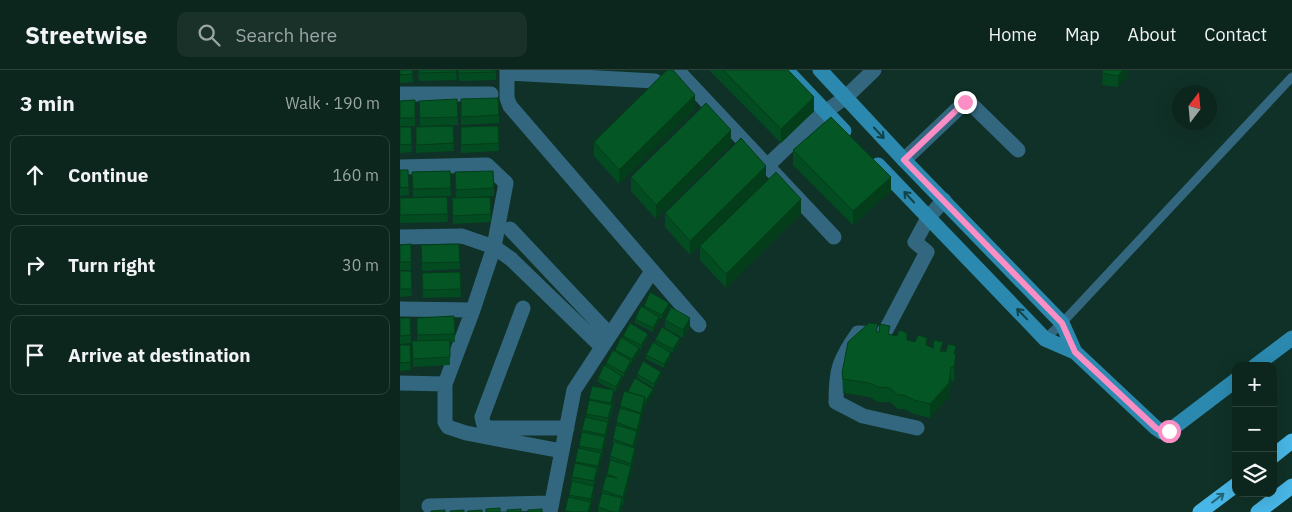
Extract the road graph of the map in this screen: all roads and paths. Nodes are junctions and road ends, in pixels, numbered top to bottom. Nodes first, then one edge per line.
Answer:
1 (677, 70) edge
2 (786, 70) edge
3 (820, 70) edge
4 (874, 70) edge
5 (507, 71) edge
6 (1292, 77) edge
7 (655, 81) edge
8 (400, 94) edge
9 (491, 94) dead end
10 (846, 97) junction
11 (825, 112) junction
12 (853, 140) edge
13 (1018, 150) dead end
14 (867, 154) edge
15 (904, 160) junction
16 (767, 166) junction
17 (400, 167) edge
18 (944, 200) junction
19 (928, 218) junction
20 (510, 229) dead end
21 (400, 237) edge
22 (834, 237) dead end
23 (494, 246) junction
24 (652, 270) junction
25 (523, 308) dead end
26 (400, 309) edge
27 (473, 310) junction
28 (1062, 323) junction
29 (699, 325) dead end
30 (1292, 338) edge
31 (1046, 339) junction
32 (606, 341) junction
33 (1075, 352) junction
34 (1260, 362) edge
35 (400, 383) edge
36 (1232, 383) edge
37 (445, 384) junction
38 (567, 428) junction
39 (917, 428) dead end
40 (1292, 442) edge
41 (562, 451) junction
42 (1277, 453) edge
43 (1292, 486) edge
44 (1232, 488) edge
45 (429, 506) dead end
46 (551, 508) edge
47 (1200, 512) edge
48 (1258, 512) edge

1 - 16 street
2 - 11 street
3 - 10 street
4 - 10 street
5 - 7 street
5 - 24 street
6 - 28 lane
8 - 9 street
10 - 11 street
10 -> 15 street
11 - 12 street
11 - 16 street
13 - 15 street
19 -> 14 street
15 - 18 street
16 - 22 street
17 - 23 street
18 - 19 street
18 - 28 street
31 -> 19 street
19 - 39 street
20 - 32 street
21 - 23 street
23 - 27 street
23 - 32 street
24 - 29 street
24 - 32 street
25 - 38 street
26 - 27 street
27 - 37 street
28 - 31 lane
28 - 33 street
30 - 34 street
31 - 33 street
32 - 38 street
33 - 36 street
35 - 37 street
37 - 41 street
38 - 41 street
40 - 42 highway
41 - 46 street
43 - 48 highway
47 -> 44 highway
45 - 46 street

